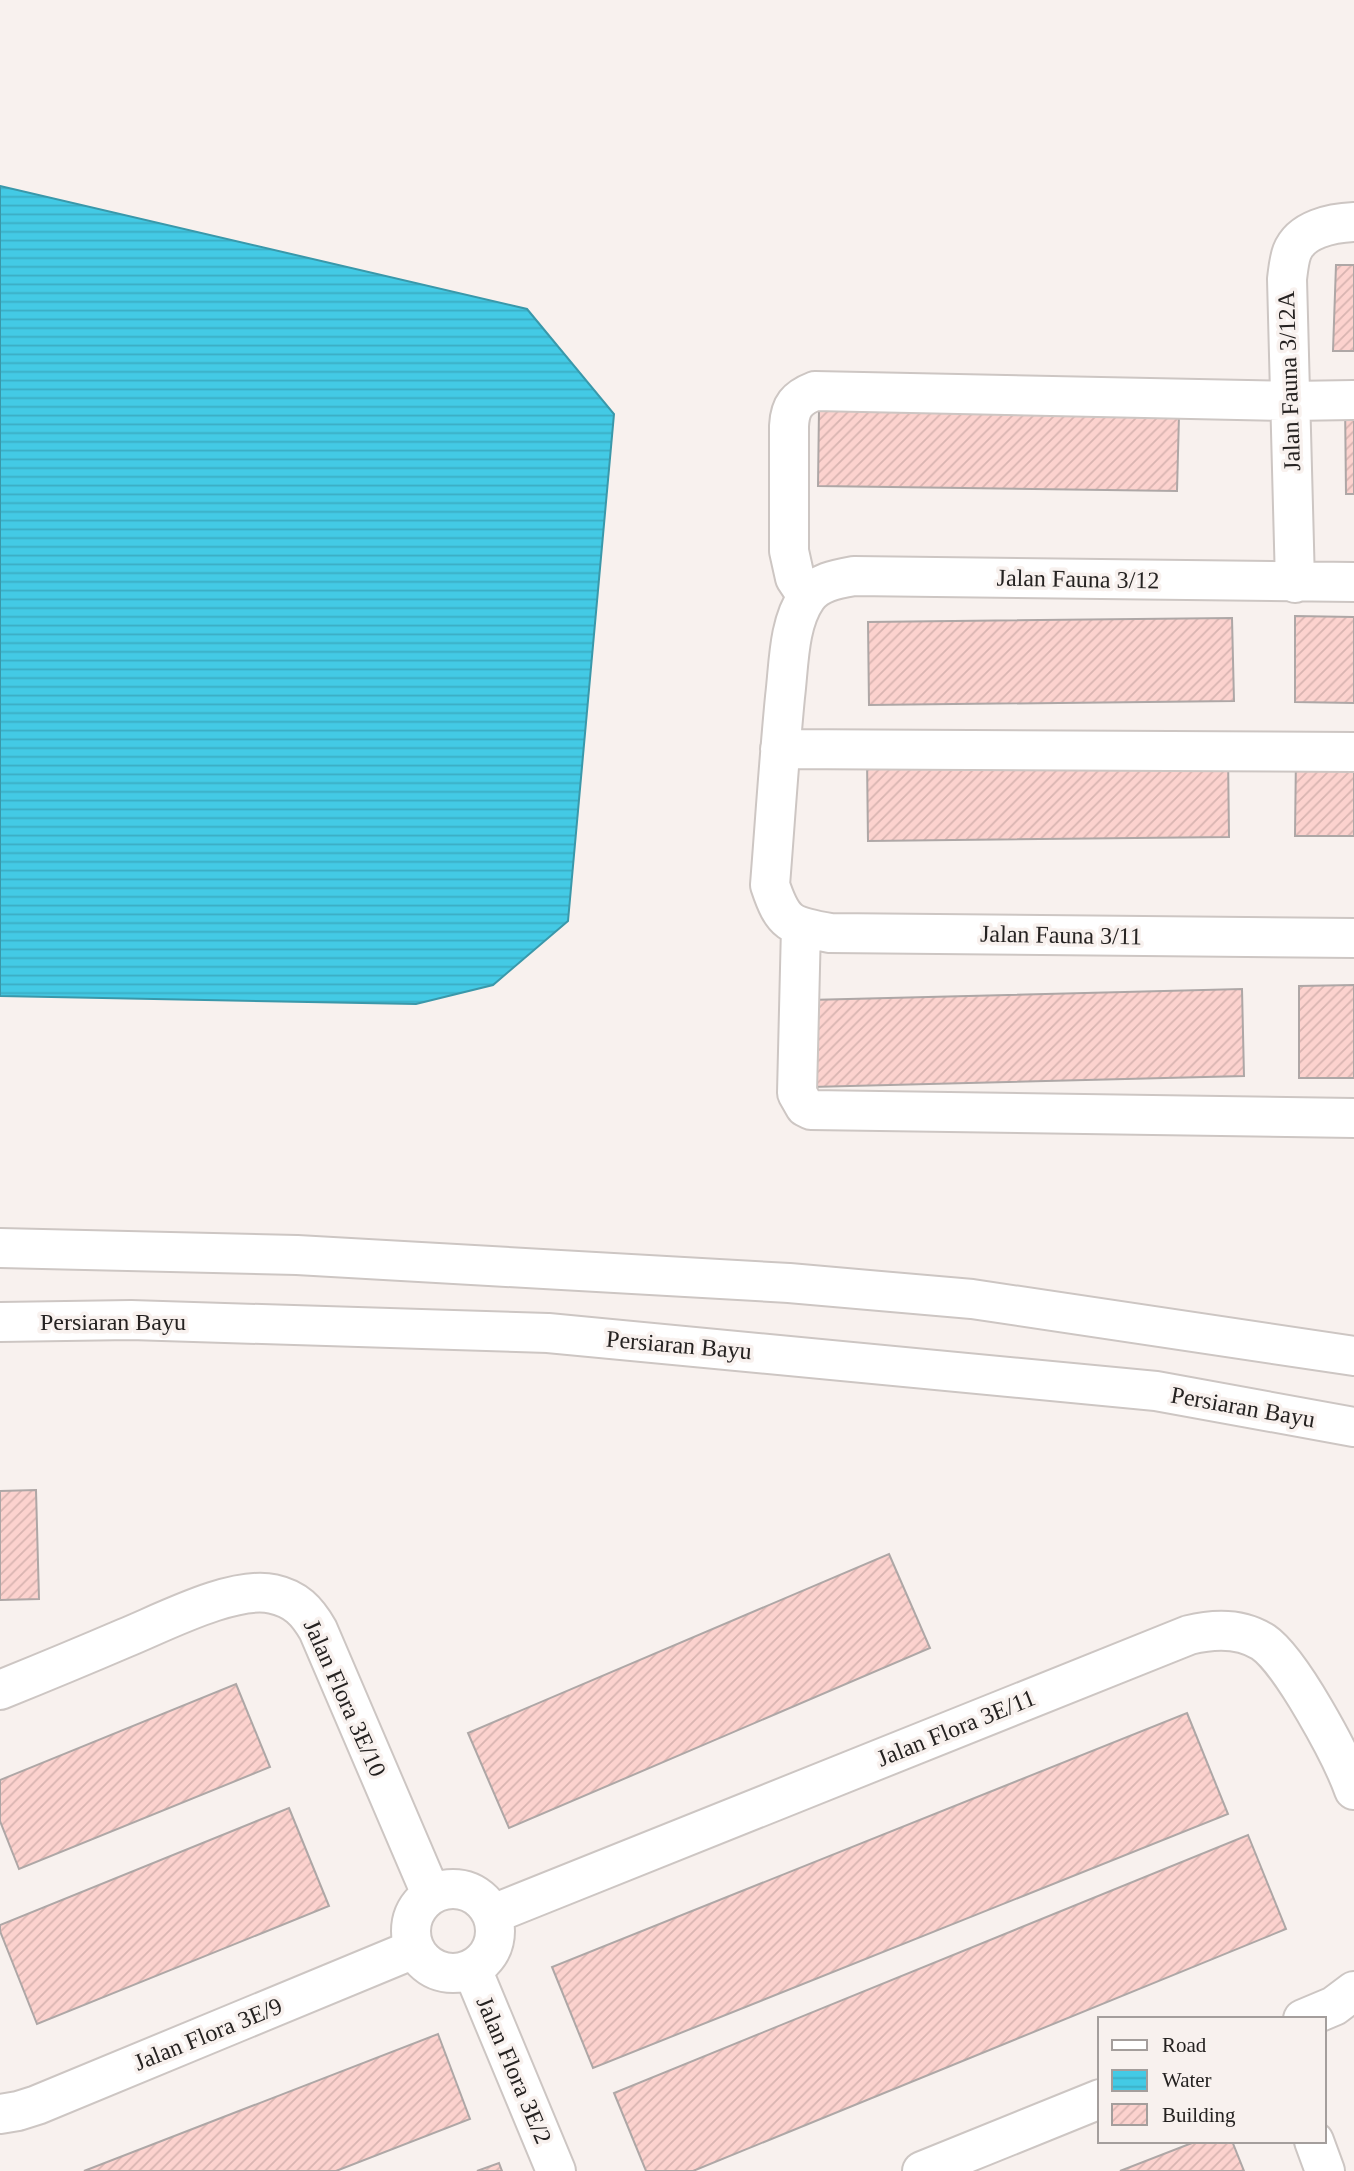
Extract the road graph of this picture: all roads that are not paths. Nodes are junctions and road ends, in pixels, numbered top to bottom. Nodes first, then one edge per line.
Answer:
1 (1354, 222) edge
2 (1354, 400) edge
3 (1290, 401) junction
4 (1354, 582) edge
5 (1295, 583) junction
6 (807, 596) junction
7 (780, 749) junction
8 (1354, 752) edge
9 (789, 917) junction
10 (1354, 938) edge
11 (1354, 1118) edge
12 (0, 1248) edge
13 (0, 1322) edge
14 (1354, 1356) edge
15 (1354, 1427) edge
16 (0, 1690) edge
17 (1354, 1788) edge
18 (431, 1894) junction
19 (493, 1914) junction
20 (414, 1949) junction
21 (472, 1969) junction
22 (1354, 1991) edge
23 (1308, 2017) edge
24 (1098, 2100) edge
25 (0, 2114) edge
26 (1315, 2143) edge
27 (555, 2171) edge
28 (922, 2171) edge
29 (1325, 2171) edge

1 - 3 street, Jalan Fauna 3/12A
2 - 3 street
3 - 5 street, Jalan Fauna 3/12A
3 - 6 street
4 - 5 street, Jalan Fauna 3/12
5 - 6 street, Jalan Fauna 3/12
6 - 7 street
7 - 8 street
7 - 9 street
9 - 10 street, Jalan Fauna 3/11
9 - 11 street
12 - 14 street
13 - 15 street, Persiaran Bayu
16 - 18 street, Jalan Flora 3E/10
17 - 19 street, Jalan Flora 3E/11
18 - 19 street
18 - 20 street
19 - 21 street
20 - 21 street
20 - 25 street, Jalan Flora 3E/9
21 - 27 street, Jalan Flora 3E/2
22 - 23 street
24 - 28 street
26 - 29 street

